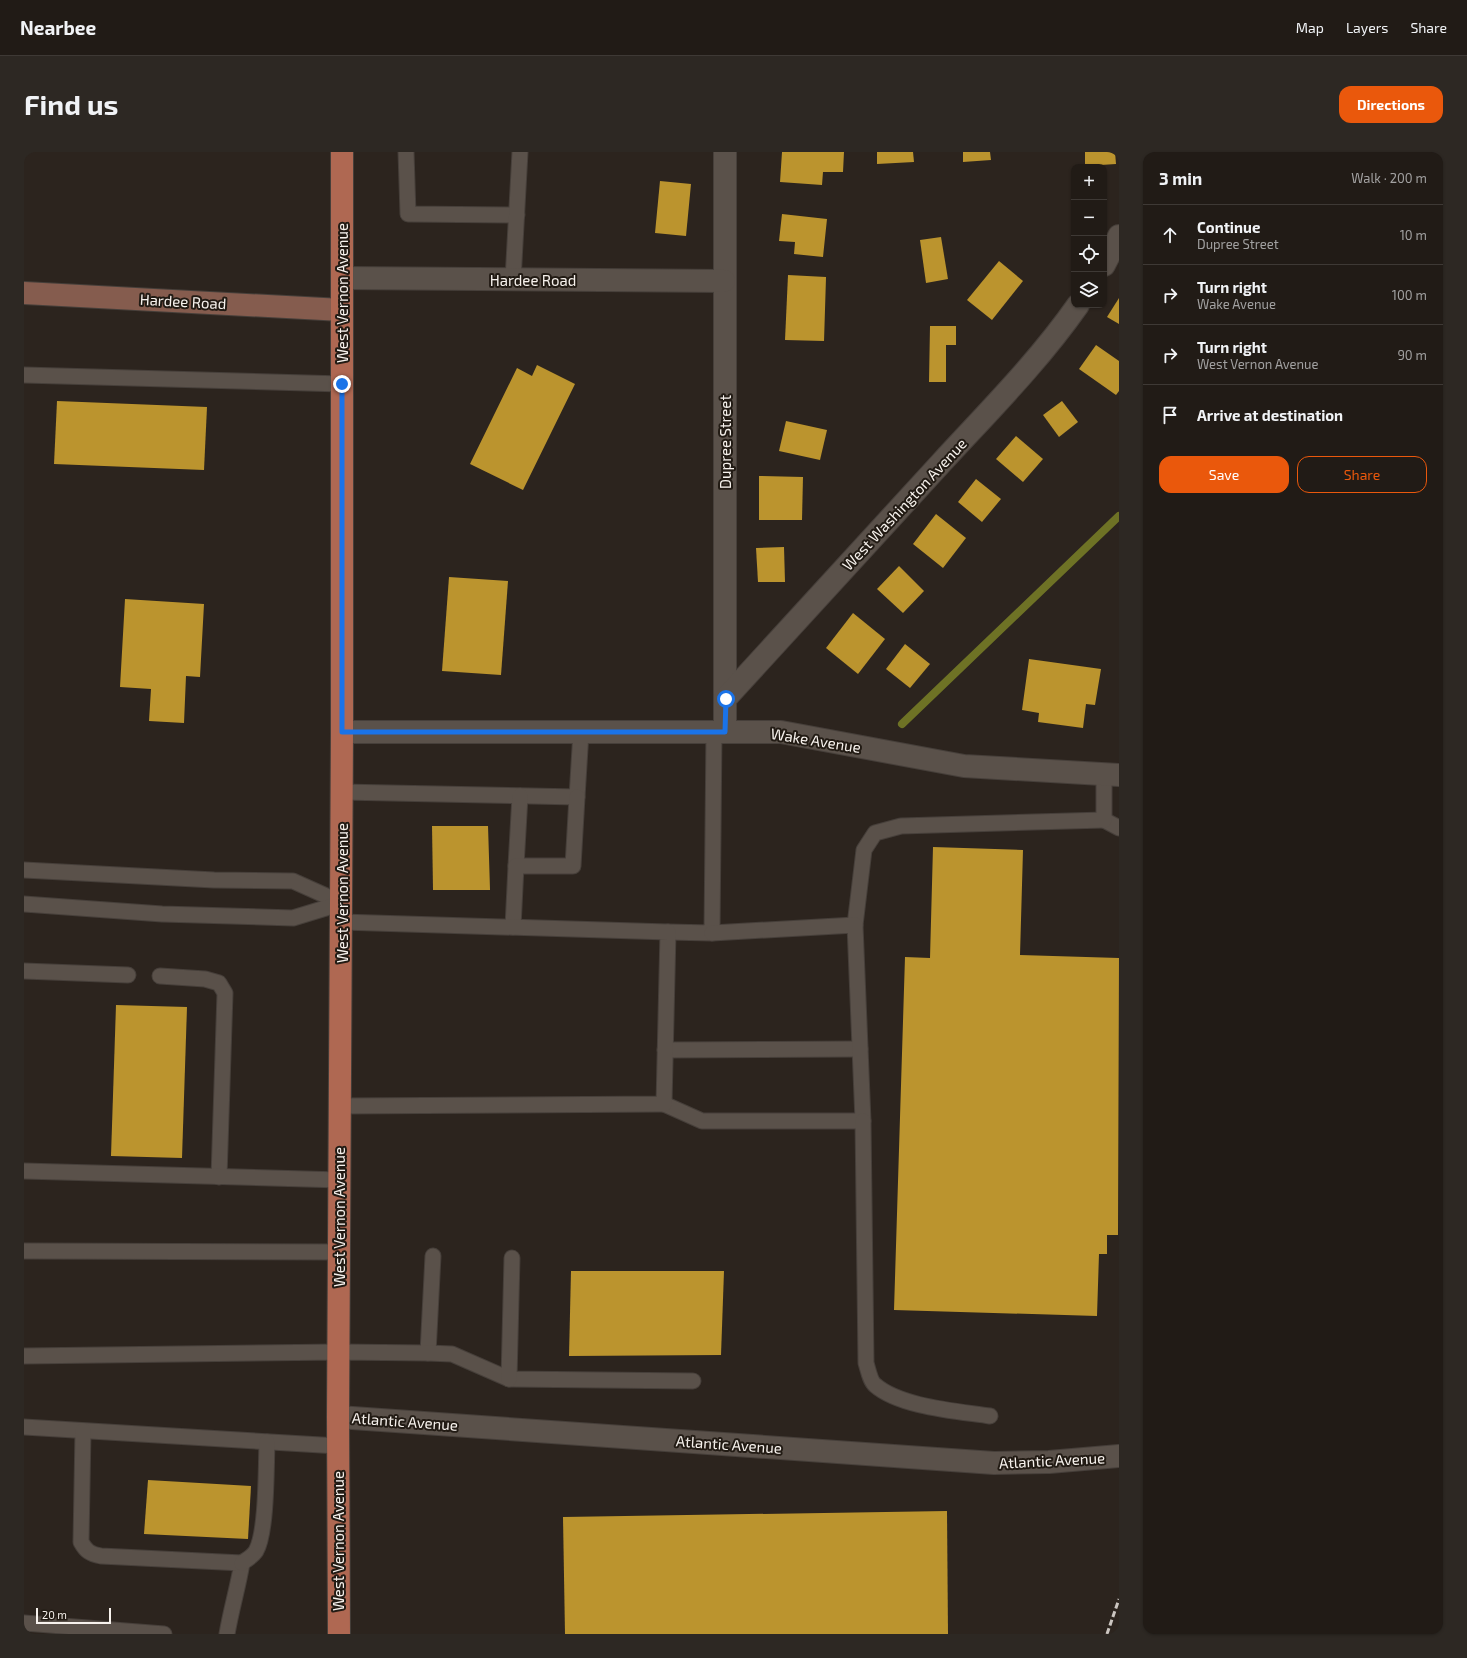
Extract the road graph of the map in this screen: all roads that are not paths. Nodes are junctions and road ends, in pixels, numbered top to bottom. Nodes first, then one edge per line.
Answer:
1 (342, 152) edge
2 (406, 152) edge
3 (520, 152) edge
4 (725, 152) edge
5 (517, 215) junction
6 (1119, 236) edge
7 (1107, 259) edge
8 (342, 278) junction
9 (513, 280) junction
10 (724, 281) junction
11 (24, 293) edge
12 (1076, 308) edge
13 (342, 310) junction
14 (24, 375) edge
15 (342, 384) junction
16 (726, 699) junction
17 (342, 732) junction
18 (581, 732) junction
19 (719, 732) junction
20 (1112, 775) edge
21 (342, 792) junction
22 (520, 796) junction
23 (577, 797) junction
24 (1104, 820) junction
25 (1119, 828) edge
26 (516, 866) junction
27 (24, 870) edge
28 (24, 904) edge
29 (342, 913) junction
30 (855, 925) junction
31 (513, 927) junction
32 (668, 932) junction
33 (712, 933) junction
34 (24, 972) edge
35 (128, 975) dead end
36 (160, 976) dead end
37 (860, 1049) junction
38 (665, 1050) junction
39 (664, 1104) junction
40 (340, 1106) junction
41 (863, 1121) junction
42 (24, 1171) edge
43 (219, 1177) junction
44 (340, 1180) junction
45 (24, 1251) edge
46 (339, 1252) junction
47 (433, 1256) dead end
48 (512, 1258) dead end
49 (339, 1352) junction
50 (428, 1352) junction
51 (24, 1356) edge
52 (509, 1379) junction
53 (693, 1380) dead end
54 (990, 1416) dead end
55 (338, 1417) junction
56 (24, 1427) edge
57 (83, 1431) junction
58 (267, 1442) junction
59 (338, 1446) junction
60 (1119, 1456) edge
61 (242, 1563) junction
62 (24, 1623) edge
63 (164, 1634) edge
64 (227, 1634) edge
65 (339, 1634) edge

1 - 8 main road, West Vernon Avenue
2 - 5 lane
3 - 5 lane
4 - 10 street, Dupree Street
5 - 9 lane
6 - 7 street
8 - 9 street, Hardee Road
8 - 13 main road, West Vernon Avenue
9 - 10 street, Hardee Road
10 - 16 street, Dupree Street
11 - 13 street, Hardee Road
12 - 16 street, West Washington Avenue
13 - 15 main road, West Vernon Avenue
14 - 15 lane
15 - 17 main road, West Vernon Avenue
16 - 19 street, Dupree Street
17 - 18 street, Wake Avenue
17 - 21 main road, West Vernon Avenue
18 - 19 street, Wake Avenue
18 - 23 lane
19 - 20 street, Wake Avenue
19 - 33 lane
20 - 24 lane
21 - 22 lane
21 - 29 main road, West Vernon Avenue
22 - 23 lane
22 - 26 lane
23 - 26 lane
24 - 25 lane
24 - 30 lane
26 - 31 lane
27 - 29 lane
28 - 29 lane
29 - 31 lane
29 - 40 main road, West Vernon Avenue
30 - 33 lane
30 - 37 lane
31 - 32 lane
32 - 33 lane
32 - 38 lane
34 - 35 lane
36 - 43 lane
37 - 38 lane
37 - 41 lane
38 - 39 lane
39 - 40 lane
39 - 41 lane
40 - 44 main road, West Vernon Avenue
41 - 54 lane
42 - 43 lane
43 - 44 lane
44 - 46 main road, West Vernon Avenue
45 - 46 lane
46 - 49 main road, West Vernon Avenue
47 - 50 lane
48 - 52 lane
49 - 50 lane
49 - 51 lane
49 - 55 main road, West Vernon Avenue
50 - 52 lane
52 - 53 lane
55 - 59 main road, West Vernon Avenue
55 - 60 street, Atlantic Avenue
56 - 57 lane
57 - 58 lane
57 - 61 lane
58 - 59 lane
58 - 61 lane
59 - 65 main road, West Vernon Avenue
61 - 64 lane
62 - 63 lane

